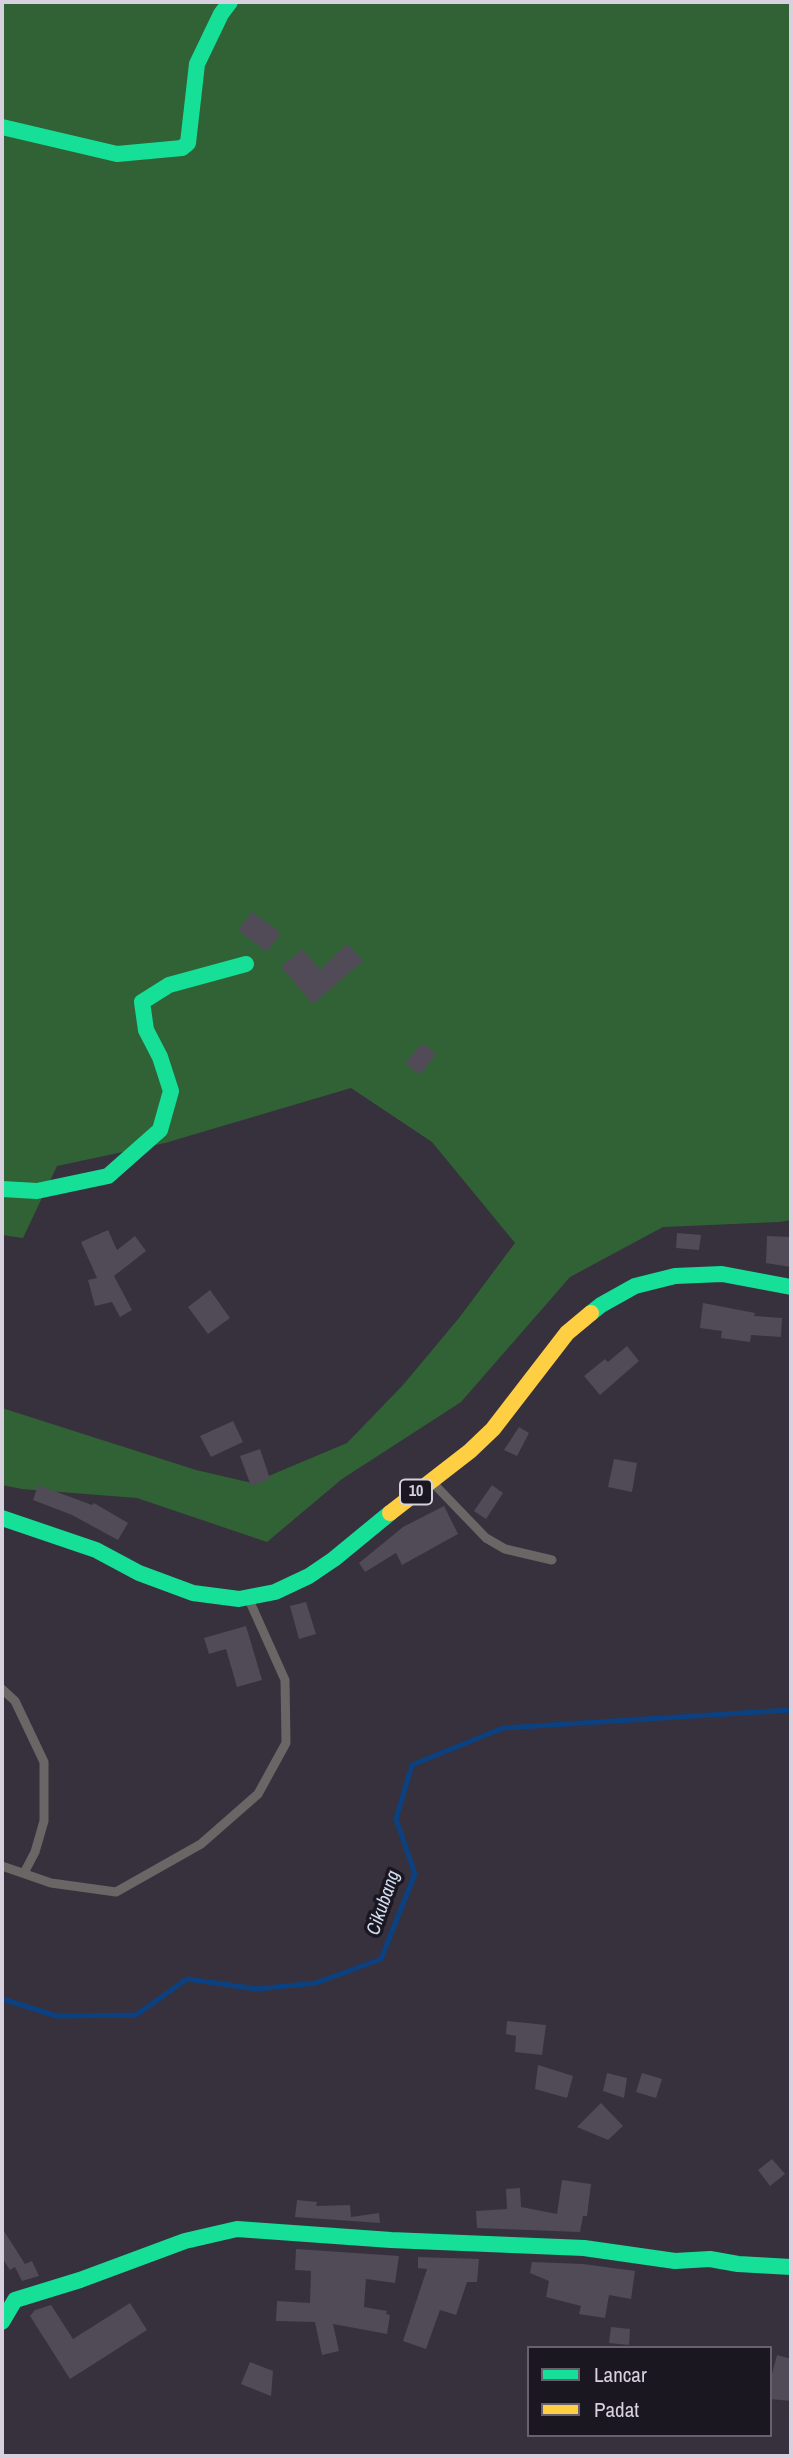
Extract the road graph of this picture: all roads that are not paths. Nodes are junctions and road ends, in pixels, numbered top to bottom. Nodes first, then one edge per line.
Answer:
1 (230, 2) edge
2 (2, 127) edge
3 (246, 964) dead end
4 (2, 1189) edge
5 (791, 1287) edge
6 (430, 1480) junction
7 (2, 1518) edge
8 (552, 1560) dead end
9 (248, 1597) junction
10 (2, 1689) edge
11 (2, 1866) edge
12 (24, 1873) junction
13 (791, 2267) edge
14 (2, 2322) edge

1 - 2 main road
3 - 4 main road
5 - 6 main road, 10
6 - 8 lane
6 - 9 main road, 10
7 - 9 main road, 10
9 - 12 lane
10 - 12 lane
11 - 12 lane
13 - 14 main road

